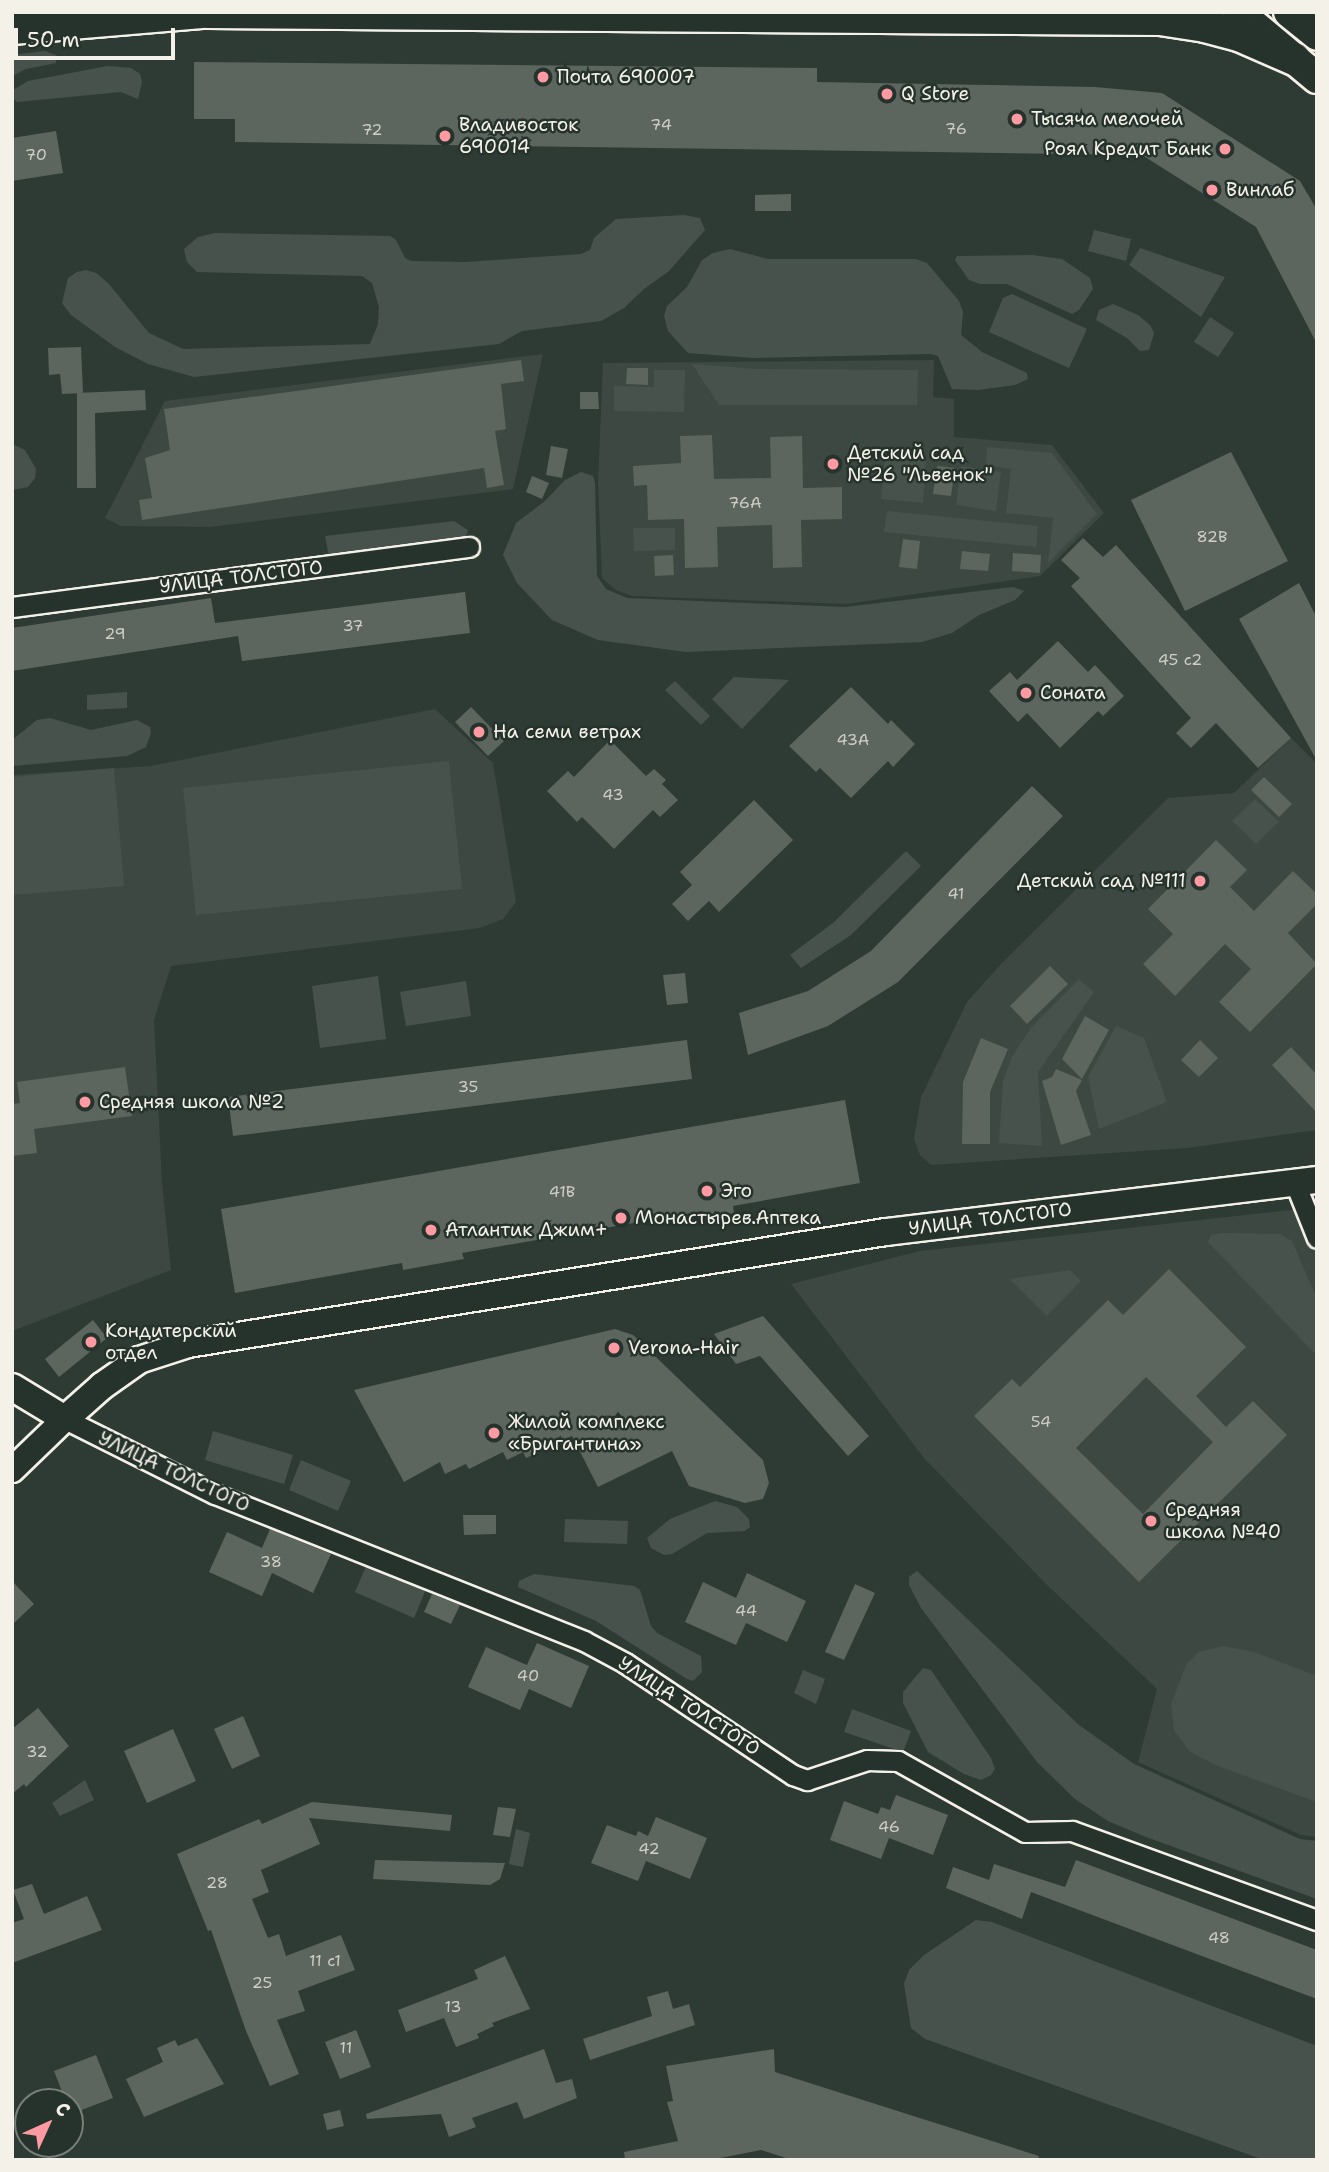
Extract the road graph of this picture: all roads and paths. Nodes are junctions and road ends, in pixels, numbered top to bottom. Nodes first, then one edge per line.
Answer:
1 (201, 12) edge
2 (208, 12) edge
3 (1238, 12) edge
4 (1289, 12) edge
5 (304, 13) edge
6 (12, 28) edge
7 (1317, 34) edge
8 (1305, 69) edge
9 (469, 547) dead end
10 (12, 607) edge
11 (1306, 1182) edge
12 (1317, 1238) edge
13 (12, 1387) edge
14 (65, 1419) junction
15 (12, 1470) edge
16 (1317, 1920) edge

1 - 6 highway
2 - 5 highway
3 - 8 main road
4 - 7 main road
5 - 8 highway
9 - 10 street, УЛИЦА ТОЛСТОГО
11 - 12 street
11 - 14 main road, УЛИЦА ТОЛСТОГО
13 - 14 main road
14 - 15 street, УЛИЦА ТОЛСТОГО
14 - 16 street, УЛИЦА ТОЛСТОГО

